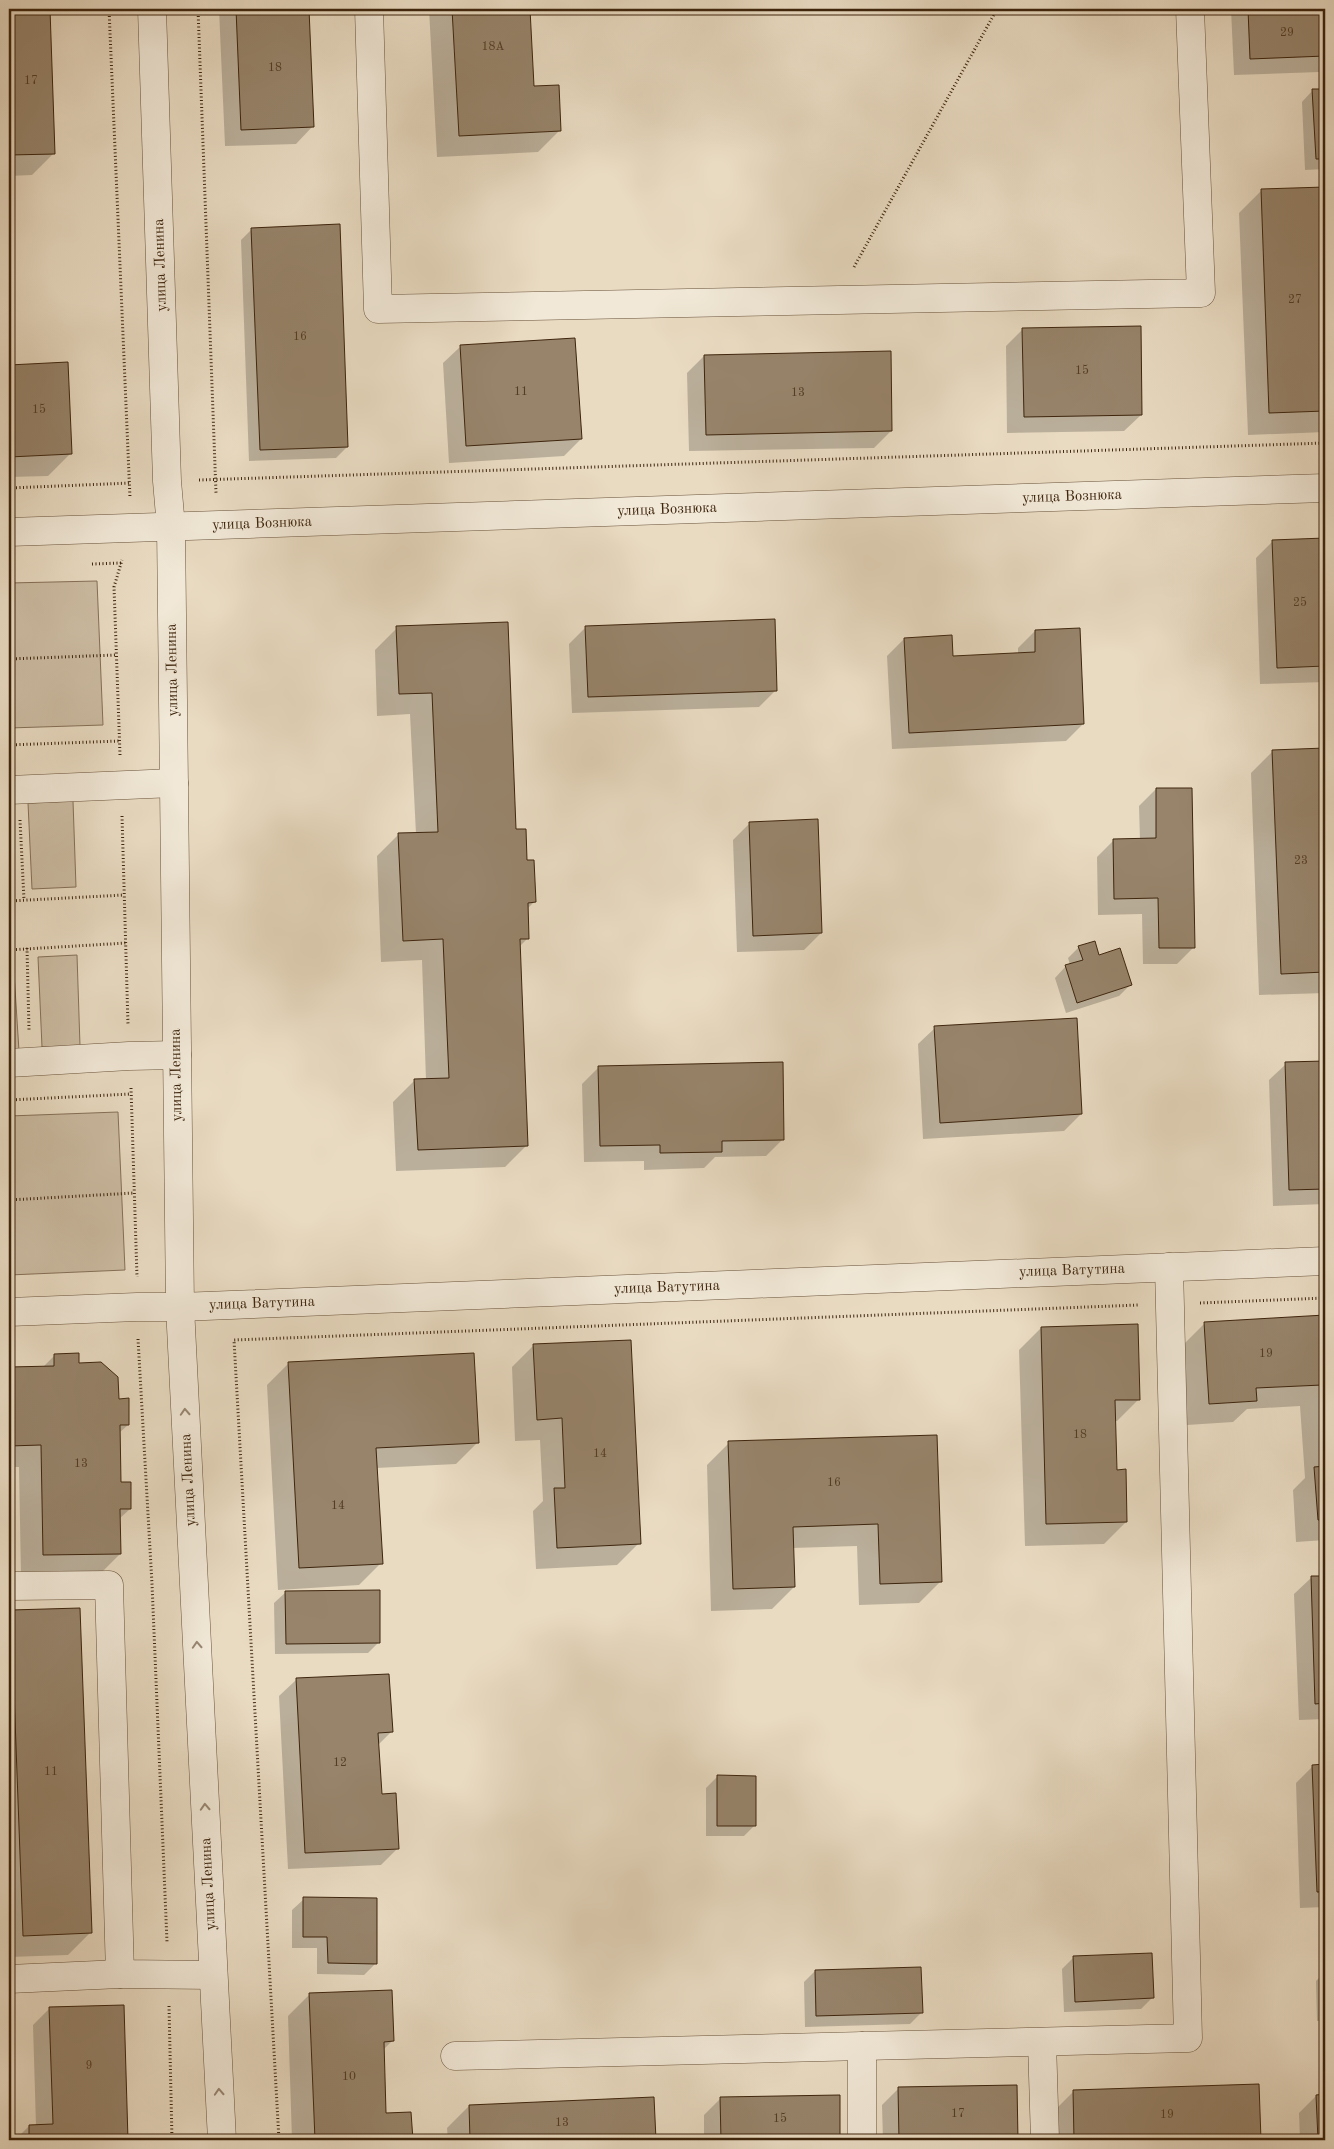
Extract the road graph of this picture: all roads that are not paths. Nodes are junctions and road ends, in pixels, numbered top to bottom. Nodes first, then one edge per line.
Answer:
1 (152, 9) edge
2 (369, 9) edge
3 (1190, 9) edge
4 (1325, 488) edge
5 (171, 527) junction
6 (9, 532) edge
7 (174, 783) junction
8 (14, 790) edge
9 (177, 1055) junction
10 (20, 1063) edge
11 (1325, 1260) edge
12 (1169, 1267) junction
13 (180, 1308) junction
14 (9, 1312) edge
15 (9, 1586) edge
16 (120, 1974) junction
17 (214, 1975) junction
18 (9, 1979) edge
19 (1042, 2042) junction
20 (862, 2046) junction
21 (455, 2056) dead end
22 (222, 2140) edge
23 (862, 2140) edge
24 (1045, 2140) edge

1 - 5 street, улица Ленина
2 - 3 street
4 - 5 street, улица Вознюка
5 - 6 street, улица Вознюка
5 - 7 street, улица Ленина
7 - 8 street
7 - 9 street, улица Ленина
9 - 10 street
9 - 13 street, улица Ленина
11 - 12 street, улица Ватутина
12 - 13 street, улица Ватутина
12 - 19 street
13 - 14 street, улица Ватутина
17 -> 13 street, улица Ленина
15 - 16 street
16 - 17 street
16 - 18 street
22 -> 17 street, улица Ленина
19 - 20 street
19 - 24 street
20 - 21 street
20 - 23 street

